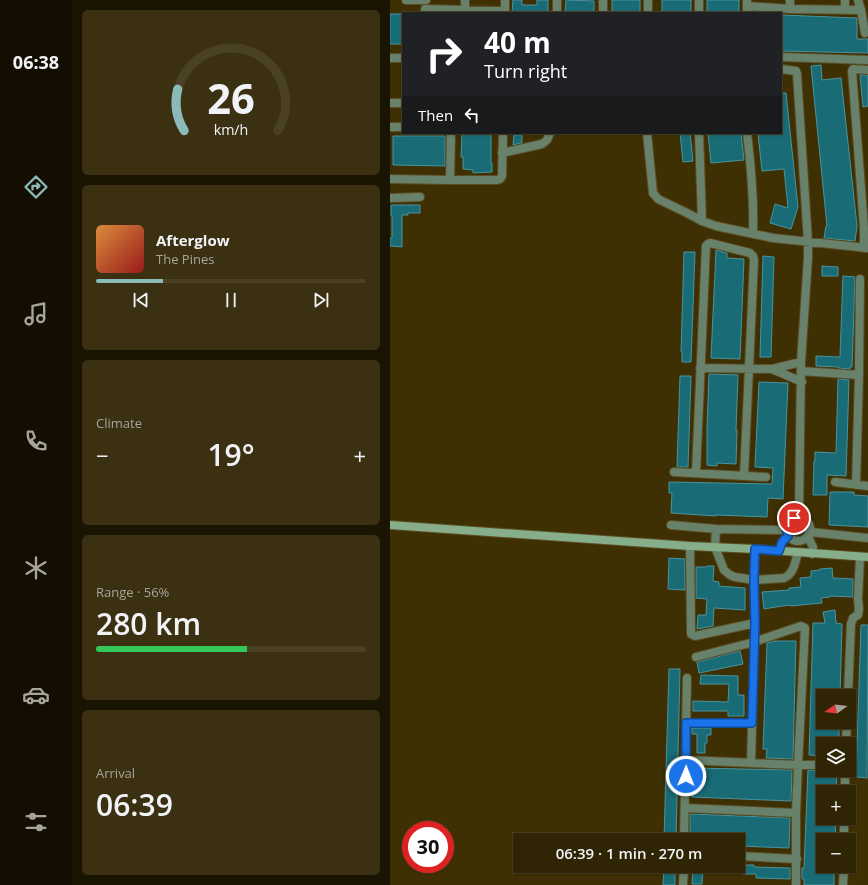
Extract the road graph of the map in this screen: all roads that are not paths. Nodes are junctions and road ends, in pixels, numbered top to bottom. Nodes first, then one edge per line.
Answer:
1 (406, 0) edge
2 (426, 0) edge
3 (465, 0) edge
4 (505, 0) edge
5 (557, 0) edge
6 (603, 0) edge
7 (648, 0) edge
8 (699, 0) edge
9 (790, 0) edge
10 (845, 0) edge
11 (858, 0) edge
12 (747, 6) edge
13 (790, 9) junction
14 (465, 10) junction
15 (845, 10) junction
16 (861, 10) junction
17 (425, 11) edge
18 (505, 12) edge
19 (557, 12) edge
20 (603, 12) edge
21 (648, 12) edge
22 (699, 12) edge
23 (865, 33) dead end
24 (782, 57) edge
25 (390, 58) edge
26 (402, 58) edge
27 (868, 60) edge
28 (782, 69) edge
29 (868, 70) edge
30 (390, 103) edge
31 (402, 103) edge
32 (390, 127) edge
33 (402, 127) edge
34 (451, 134) edge
35 (502, 134) edge
36 (550, 134) edge
37 (647, 134) edge
38 (699, 134) edge
39 (747, 134) edge
40 (502, 153) junction
41 (390, 179) edge
42 (450, 180) junction
43 (390, 198) edge
44 (420, 198) dead end
45 (702, 221) junction
46 (753, 234) junction
47 (808, 245) junction
48 (866, 248) edge
49 (860, 279) dead end
50 (801, 362) junction
51 (700, 368) junction
52 (749, 368) junction
53 (772, 368) junction
54 (801, 372) junction
55 (859, 375) junction
56 (802, 382) junction
57 (674, 472) dead end
58 (696, 473) junction
59 (744, 476) junction
60 (766, 477) dead end
61 (835, 482) dead end
62 (856, 484) junction
63 (868, 486) edge
64 (799, 517) junction
65 (390, 525) edge
66 (671, 525) dead end
67 (716, 529) junction
68 (787, 533) junction
69 (809, 534) junction
70 (868, 538) edge
71 (690, 546) junction
72 (715, 547) junction
73 (755, 549) junction
74 (779, 551) junction
75 (798, 552) junction
76 (812, 554) junction
77 (864, 557) edge
78 (754, 580) junction
79 (754, 625) junction
80 (754, 639) junction
81 (696, 657) dead end
82 (686, 678) dead end
83 (848, 689) edge
84 (686, 723) junction
85 (752, 723) junction
86 (686, 760) junction
87 (751, 762) junction
88 (798, 765) junction
89 (816, 765) edge
90 (685, 808) junction
91 (796, 813) junction
92 (684, 833) edge
93 (745, 856) edge
94 (796, 859) junction
95 (684, 873) edge
96 (844, 873) edge
97 (683, 885) edge
98 (796, 885) edge
99 (843, 885) edge

1 - 2 street
2 - 17 street
3 - 14 street
4 - 18 street
5 - 19 street
6 - 20 street
7 - 21 street
8 - 22 street
9 - 13 street
10 - 15 street
11 - 16 street
12 - 13 street
13 - 15 street
14 - 17 street
14 - 18 street
15 - 16 street
16 - 23 street
24 - 27 street
25 - 26 street
28 - 47 street
29 - 48 street
30 - 31 street
32 - 33 street
34 - 42 street
35 - 40 street
36 - 40 street
37 - 45 street
38 - 45 street
39 - 46 street
40 - 42 street
41 - 42 street
43 - 44 street
45 - 46 street
46 - 47 street
47 - 48 street
47 - 50 street
49 - 55 street
50 - 53 street
50 - 54 street
51 - 52 street
51 - 52 street
51 - 58 street
52 - 53 street
52 - 59 street
53 - 56 street
54 - 55 street
54 - 56 street
55 - 62 street
56 - 64 street
57 - 58 street
58 - 59 street
59 - 60 street
61 - 62 street
62 - 63 street
64 - 68 street
64 - 69 street
65 - 71 street
66 - 67 street
67 - 68 street
67 - 72 street
68 - 69 street
68 - 74 street
69 - 70 street
69 - 76 street
71 - 72 street
71 - 79 street
72 - 73 street
72 - 78 street
73 - 74 street
73 - 78 street
74 - 75 street
75 - 76 street
75 - 78 street
76 - 77 street
77 - 83 street
78 - 79 street
79 - 80 street
80 - 81 street
80 - 85 street
80 - 88 street
82 - 84 street
84 - 85 street
84 - 86 street
85 - 87 street
86 - 87 street
86 - 90 street
87 - 88 street
88 - 89 street
88 - 91 street
90 - 91 street
90 - 92 street
91 - 94 street
93 - 94 street
94 - 98 street
95 - 97 street
96 - 99 street

